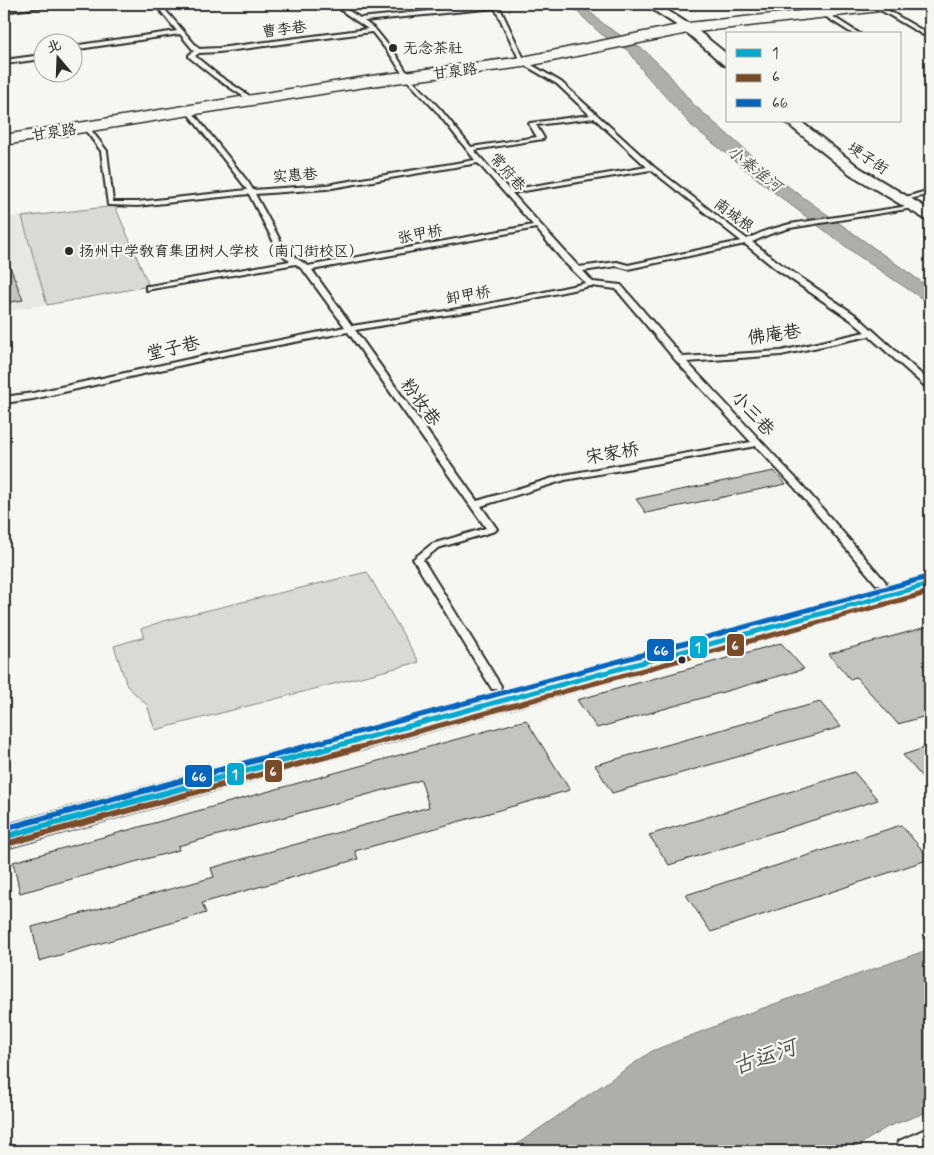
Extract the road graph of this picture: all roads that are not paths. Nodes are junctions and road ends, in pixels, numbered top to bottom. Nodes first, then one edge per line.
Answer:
1 (58, 4) edge
2 (157, 4) edge
3 (339, 4) edge
4 (461, 4) edge
5 (650, 4) edge
6 (906, 4) edge
7 (497, 5) edge
8 (879, 7) junction
9 (466, 9) junction
10 (4, 10) edge
11 (822, 12) junction
12 (359, 20) junction
13 (688, 28) junction
14 (374, 30) junction
15 (182, 32) junction
16 (854, 32) edge
17 (930, 37) edge
18 (82, 47) edge
19 (197, 51) junction
20 (32, 58) edge
21 (726, 60) edge
22 (4, 62) edge
23 (524, 62) junction
24 (407, 77) junction
25 (252, 100) junction
26 (188, 110) junction
27 (594, 116) junction
28 (792, 122) edge
29 (86, 127) junction
30 (4, 140) edge
31 (469, 148) junction
32 (480, 161) junction
33 (652, 168) junction
34 (251, 192) junction
35 (508, 192) junction
36 (930, 192) edge
37 (908, 202) junction
38 (930, 216) edge
39 (538, 226) junction
40 (746, 242) junction
41 (296, 262) junction
42 (307, 269) junction
43 (577, 270) junction
44 (590, 284) junction
45 (149, 288) dead end
46 (349, 329) junction
47 (871, 333) junction
48 (680, 360) junction
49 (930, 386) edge
50 (4, 400) edge
51 (758, 443) junction
52 (474, 505) junction
53 (930, 570) edge
54 (881, 583) junction
55 (930, 584) edge
56 (496, 686) junction
57 (4, 823) edge
58 (4, 837) edge
59 (930, 1141) edge
60 (910, 1151) edge

1 - 10 lane
2 - 15 lane
3 - 12 lane, 常府巷
4 - 9 lane
5 - 13 street
6 - 8 main road, 甘泉路
7 - 9 lane
7 - 23 lane
8 - 11 main road, 甘泉路
8 - 17 lane
9 - 12 lane
11 - 13 main road, 甘泉路
11 - 16 lane
12 - 14 lane, 常府巷
13 - 21 street
13 - 23 main road, 甘泉路
14 - 19 lane, 曹李巷
14 - 24 lane, 常府巷
15 - 18 lane
15 - 19 lane
19 - 25 lane
20 - 22 lane
23 - 24 main road, 甘泉路
23 - 27 lane, 南城根
24 - 25 main road, 甘泉路
24 - 31 lane, 常府巷
25 - 26 main road, 甘泉路
26 - 29 main road, 甘泉路
26 - 34 lane, 粉妆巷
27 - 31 lane
27 - 33 lane, 南城根
28 - 37 street, 埂子街
29 - 30 main road, 甘泉路
29 - 34 lane, 实惠巷
31 - 32 lane, 常府巷
32 - 34 lane, 实惠巷
32 - 35 lane, 常府巷
33 - 35 lane
33 - 40 lane, 南城根
34 - 41 lane, 粉妆巷
35 - 39 lane, 常府巷
36 - 37 lane
37 - 38 street, 埂子街
37 - 40 lane
39 - 42 lane, 张甲桥
39 - 43 lane, 常府巷
40 - 43 lane
40 - 47 lane, 南城根
41 - 42 lane, 粉妆巷
41 - 45 lane
42 - 46 lane, 粉妆巷
43 - 44 lane, 常府巷
44 - 46 lane, 卸甲桥
44 - 48 lane, 小三巷
46 - 50 lane, 堂子巷
46 - 52 lane, 粉妆巷
47 - 48 lane, 佛庵巷
47 - 49 lane, 南城根
48 - 51 lane, 小三巷
51 - 52 lane, 宋家桥
51 - 54 lane, 小三巷
52 - 56 lane, 粉妆巷
53 - 54 main road
54 - 56 main road
55 - 58 main road
56 - 57 main road
59 - 60 street

